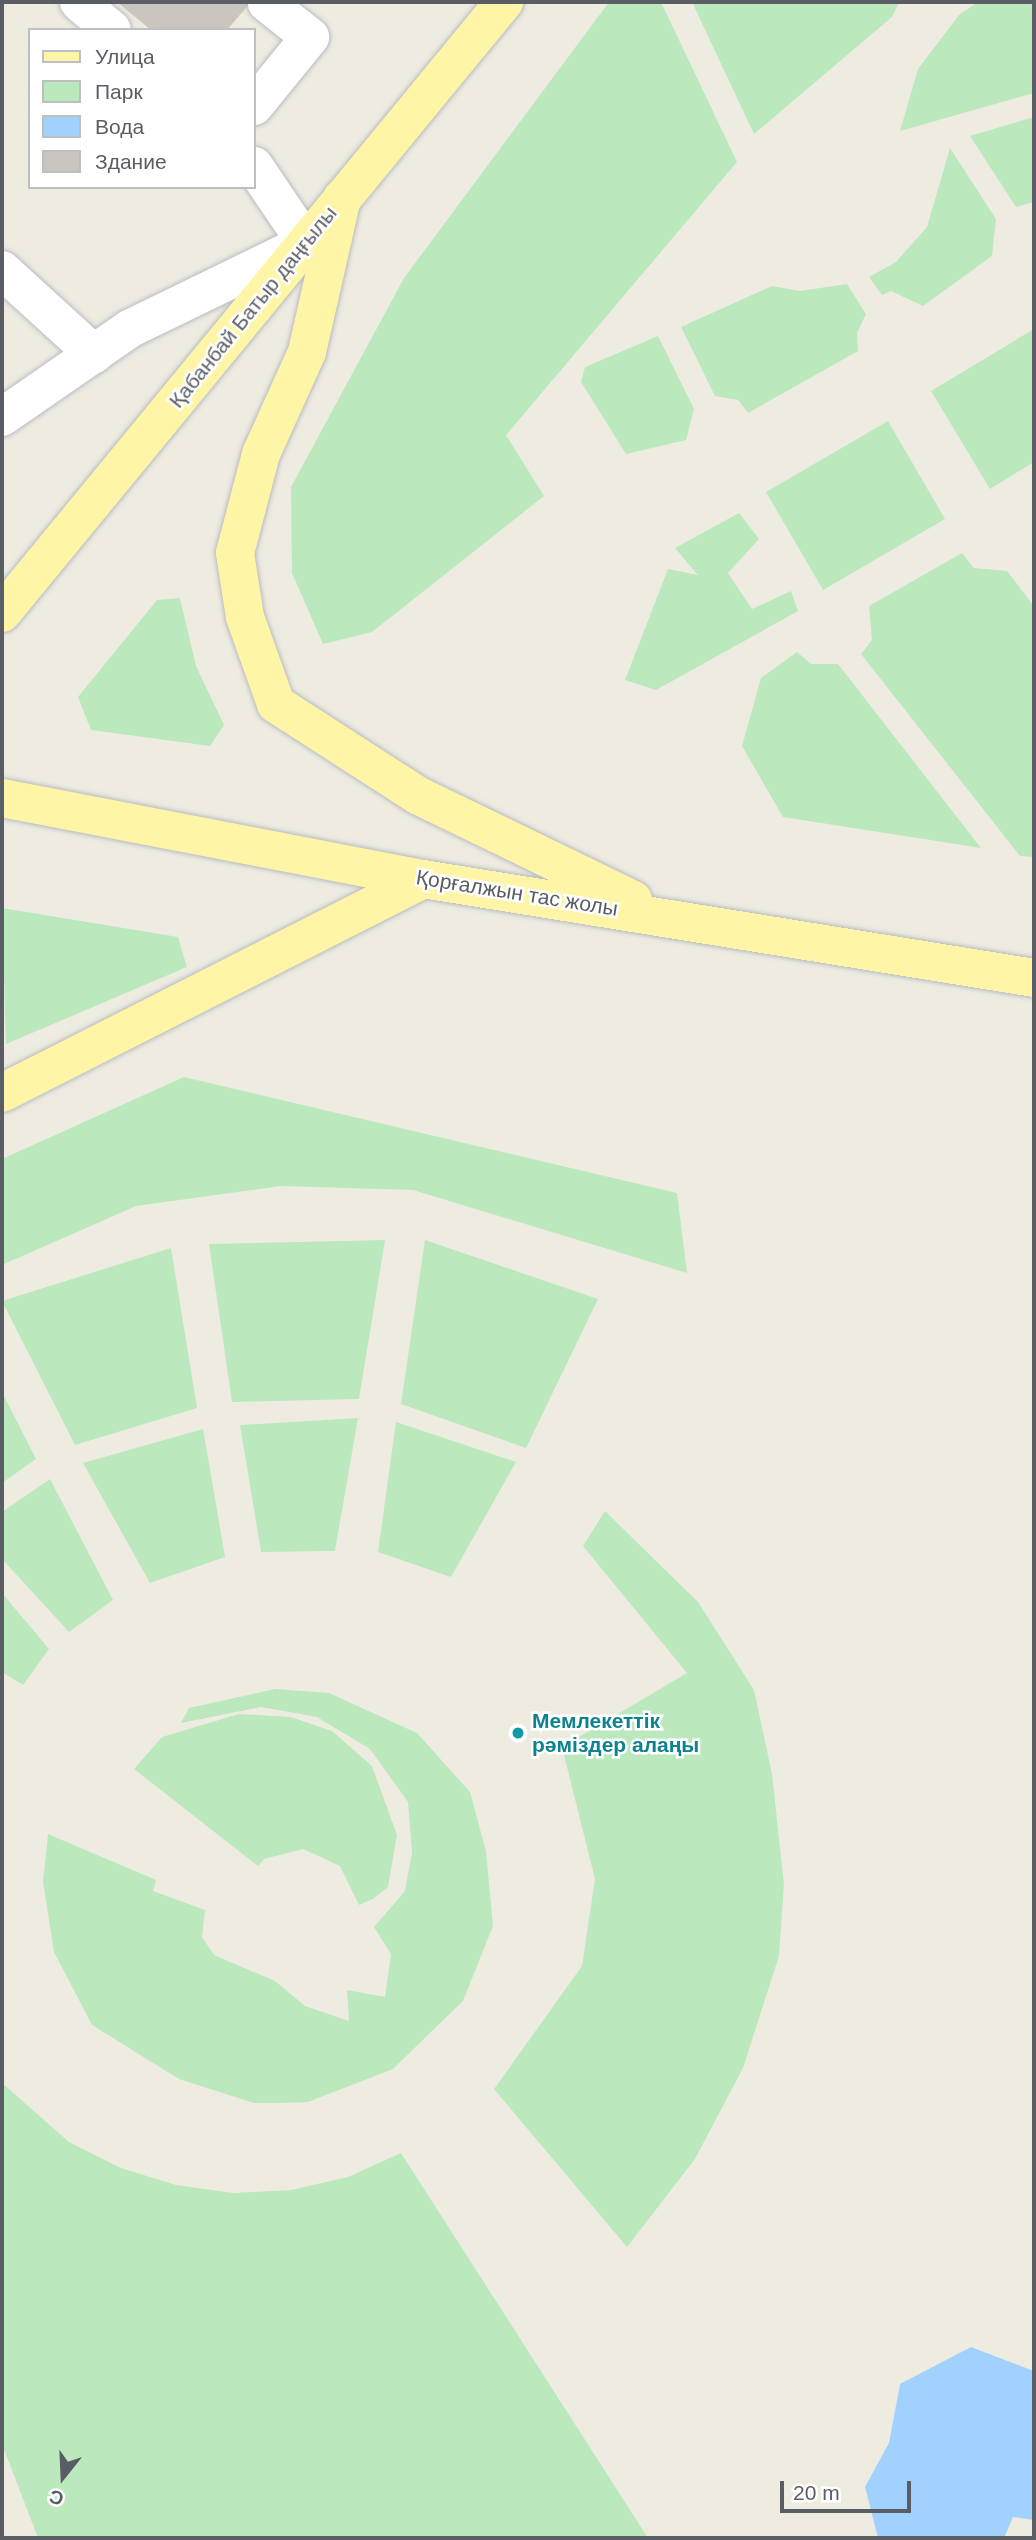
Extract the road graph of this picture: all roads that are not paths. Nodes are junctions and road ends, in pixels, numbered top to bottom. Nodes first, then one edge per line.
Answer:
1 (79, 2) edge
2 (267, 2) edge
3 (504, 2) edge
4 (109, 28) edge
5 (256, 104) edge
6 (256, 169) edge
7 (342, 198) junction
8 (306, 243) junction
9 (2, 270) edge
10 (94, 354) junction
11 (2, 417) edge
12 (2, 612) edge
13 (2, 798) edge
14 (423, 879) junction
15 (670, 918) junction
16 (1034, 978) edge
17 (2, 1093) edge

1 - 4 street
2 - 5 street
3 - 7 main road, Қабанбай Батыр даңғылы
6 - 8 street
7 - 8 main road, Қабанбай Батыр даңғылы
7 - 15 main road
8 - 10 street
8 - 12 main road, Қабанбай Батыр даңғылы
9 - 10 street
10 - 11 street
13 - 14 main road, Қорғалжын тас жолы
14 - 15 main road, Қорғалжын тас жолы
14 - 17 main road
15 - 16 main road, Қорғалжын тас жолы

